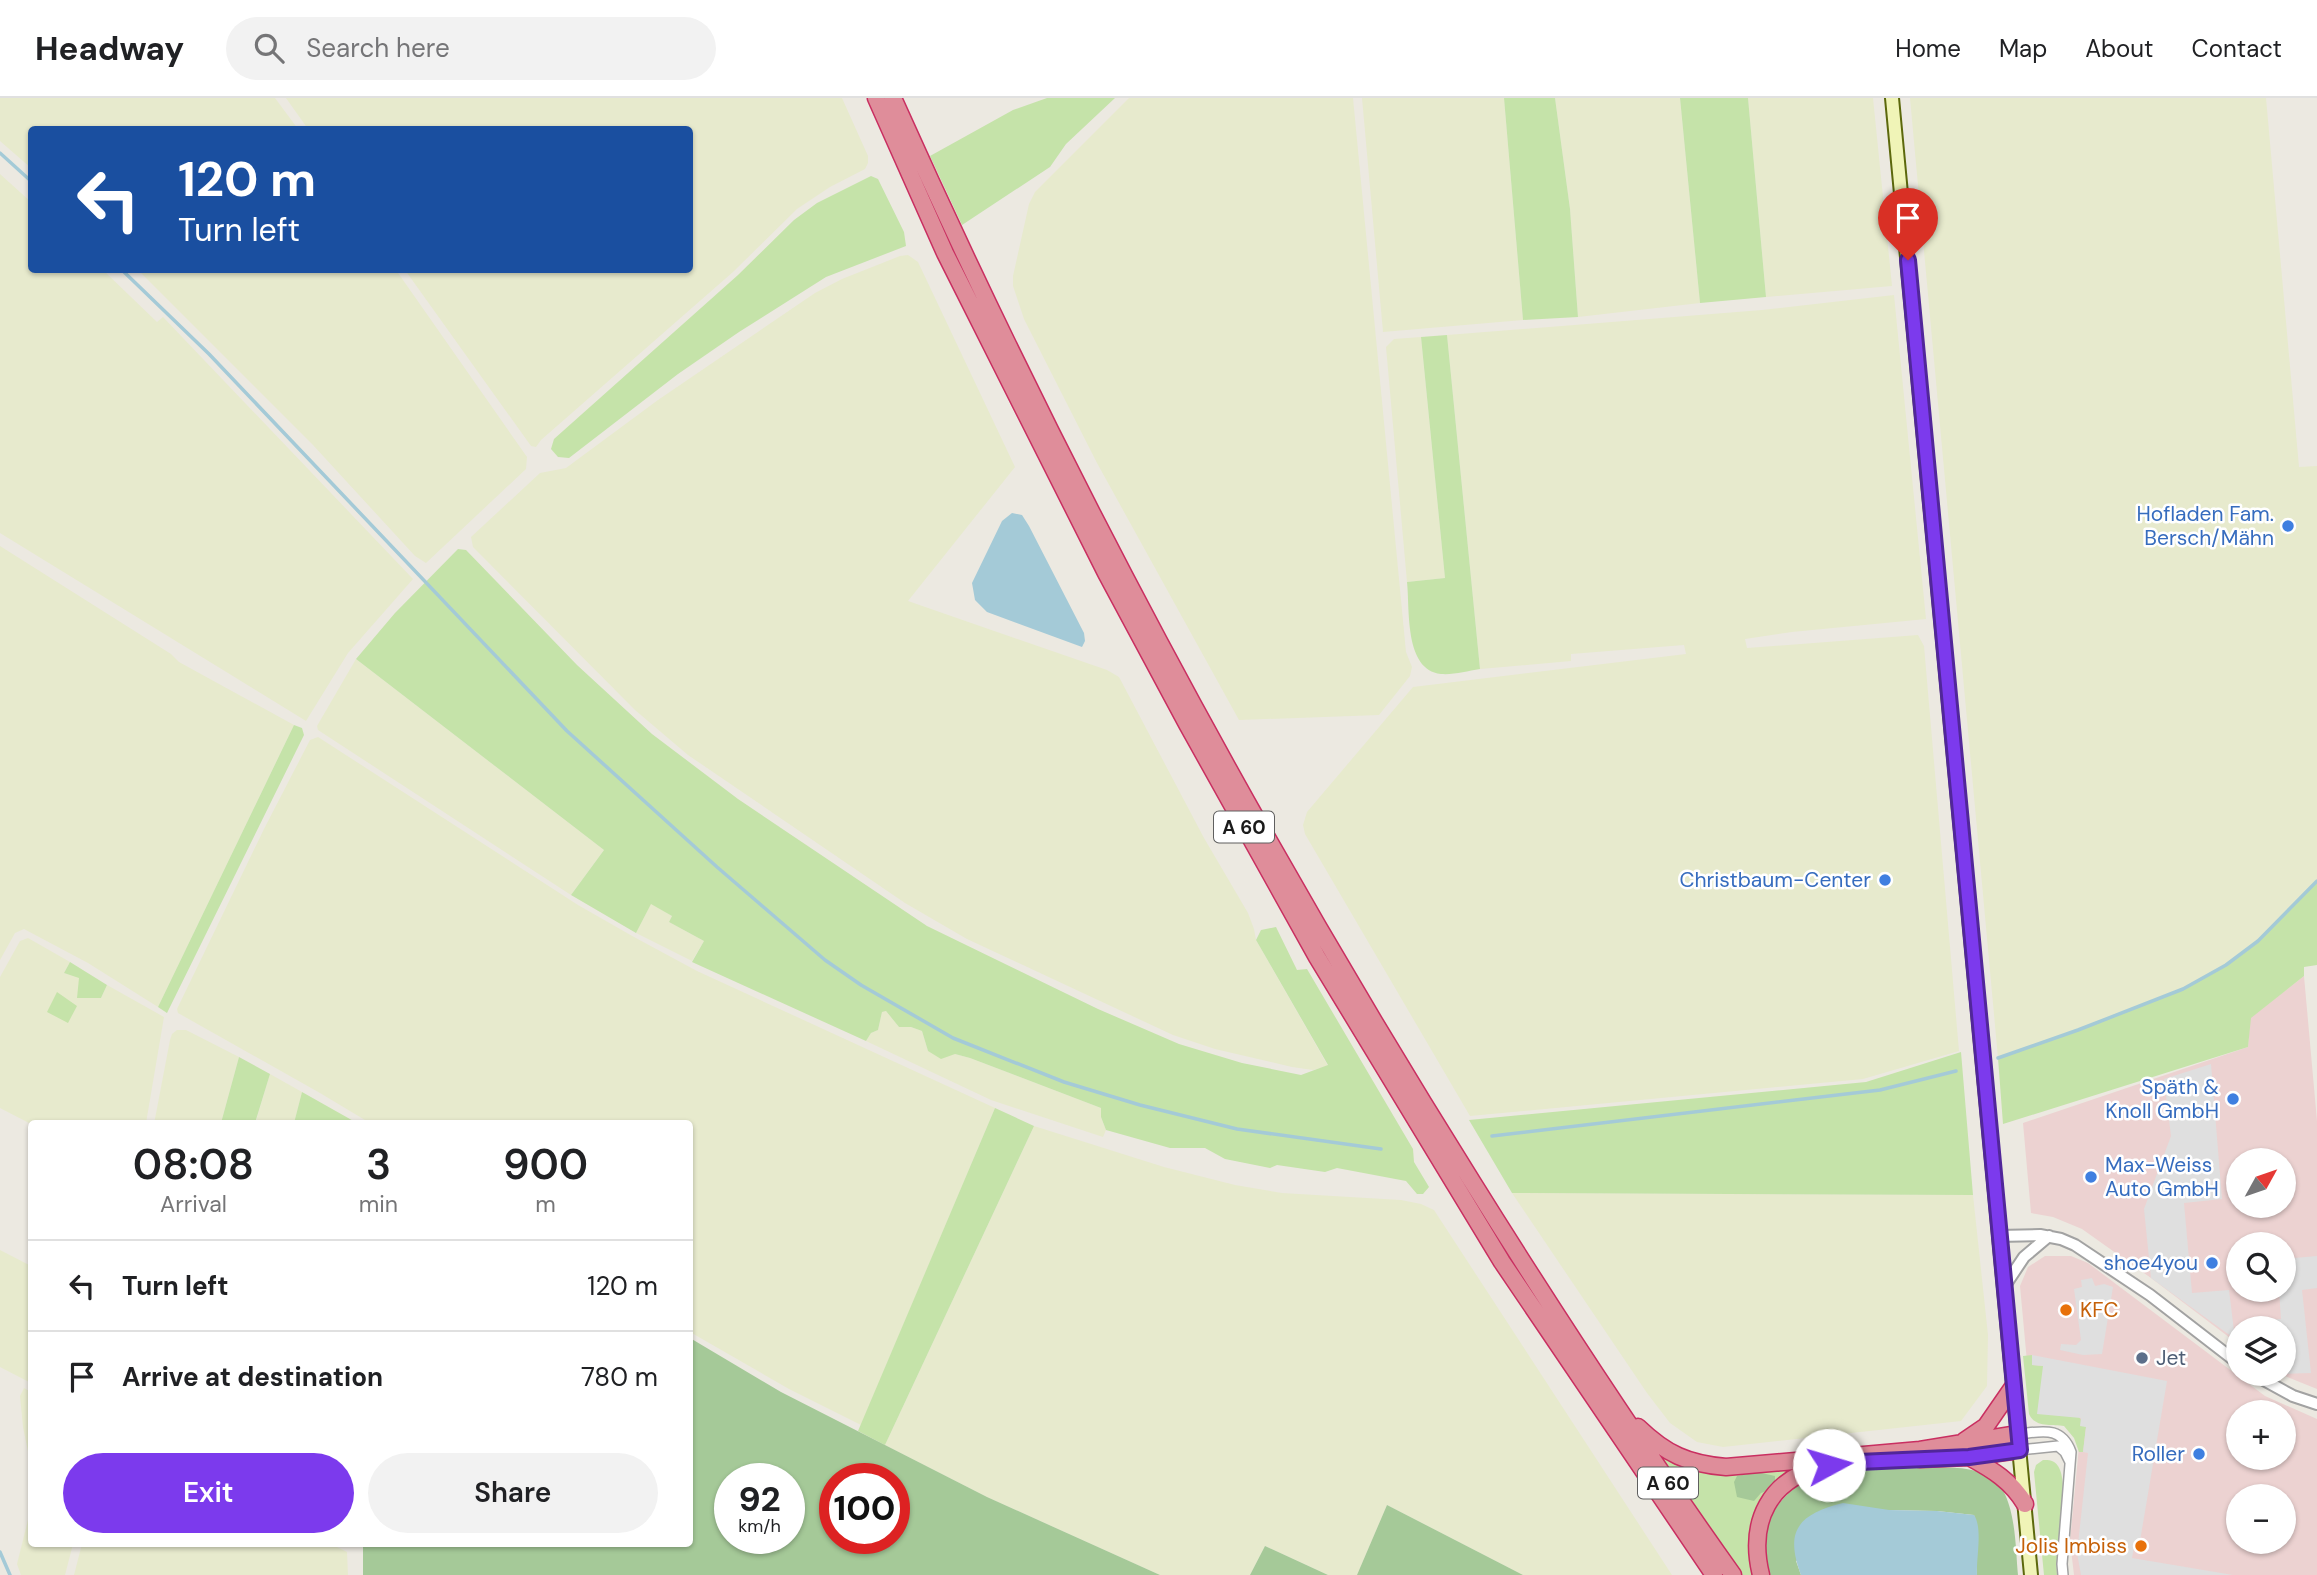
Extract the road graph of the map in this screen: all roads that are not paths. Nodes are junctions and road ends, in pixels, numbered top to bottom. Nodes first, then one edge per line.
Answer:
1 (876, 98) edge
2 (893, 98) edge
3 (1892, 98) edge
4 (1998, 1236) junction
5 (2049, 1236) junction
6 (2004, 1287) junction
7 (2226, 1353) edge
8 (2275, 1386) edge
9 (2013, 1387) junction
10 (1605, 1389) junction
11 (2317, 1404) edge
12 (2019, 1442) junction
13 (1956, 1445) junction
14 (1969, 1457) junction
15 (2071, 1467) junction
16 (2025, 1504) junction
17 (1714, 1575) edge
18 (1733, 1575) edge
19 (1761, 1575) edge
20 (2031, 1575) edge
21 (2063, 1575) edge

1 - 17 highway, A 60
2 - 10 highway, A 60
3 - 4 main road
4 - 5 street
4 - 6 main road
5 - 6 street
5 - 7 street
6 - 9 main road
8 - 11 street
9 - 12 main road
9 - 13 highway
10 - 13 highway
10 - 18 highway, A 60
12 - 13 highway
12 - 14 highway
12 - 15 street
12 - 15 street
12 - 16 main road
14 - 16 highway
14 - 19 highway
15 - 21 street
16 - 20 main road

